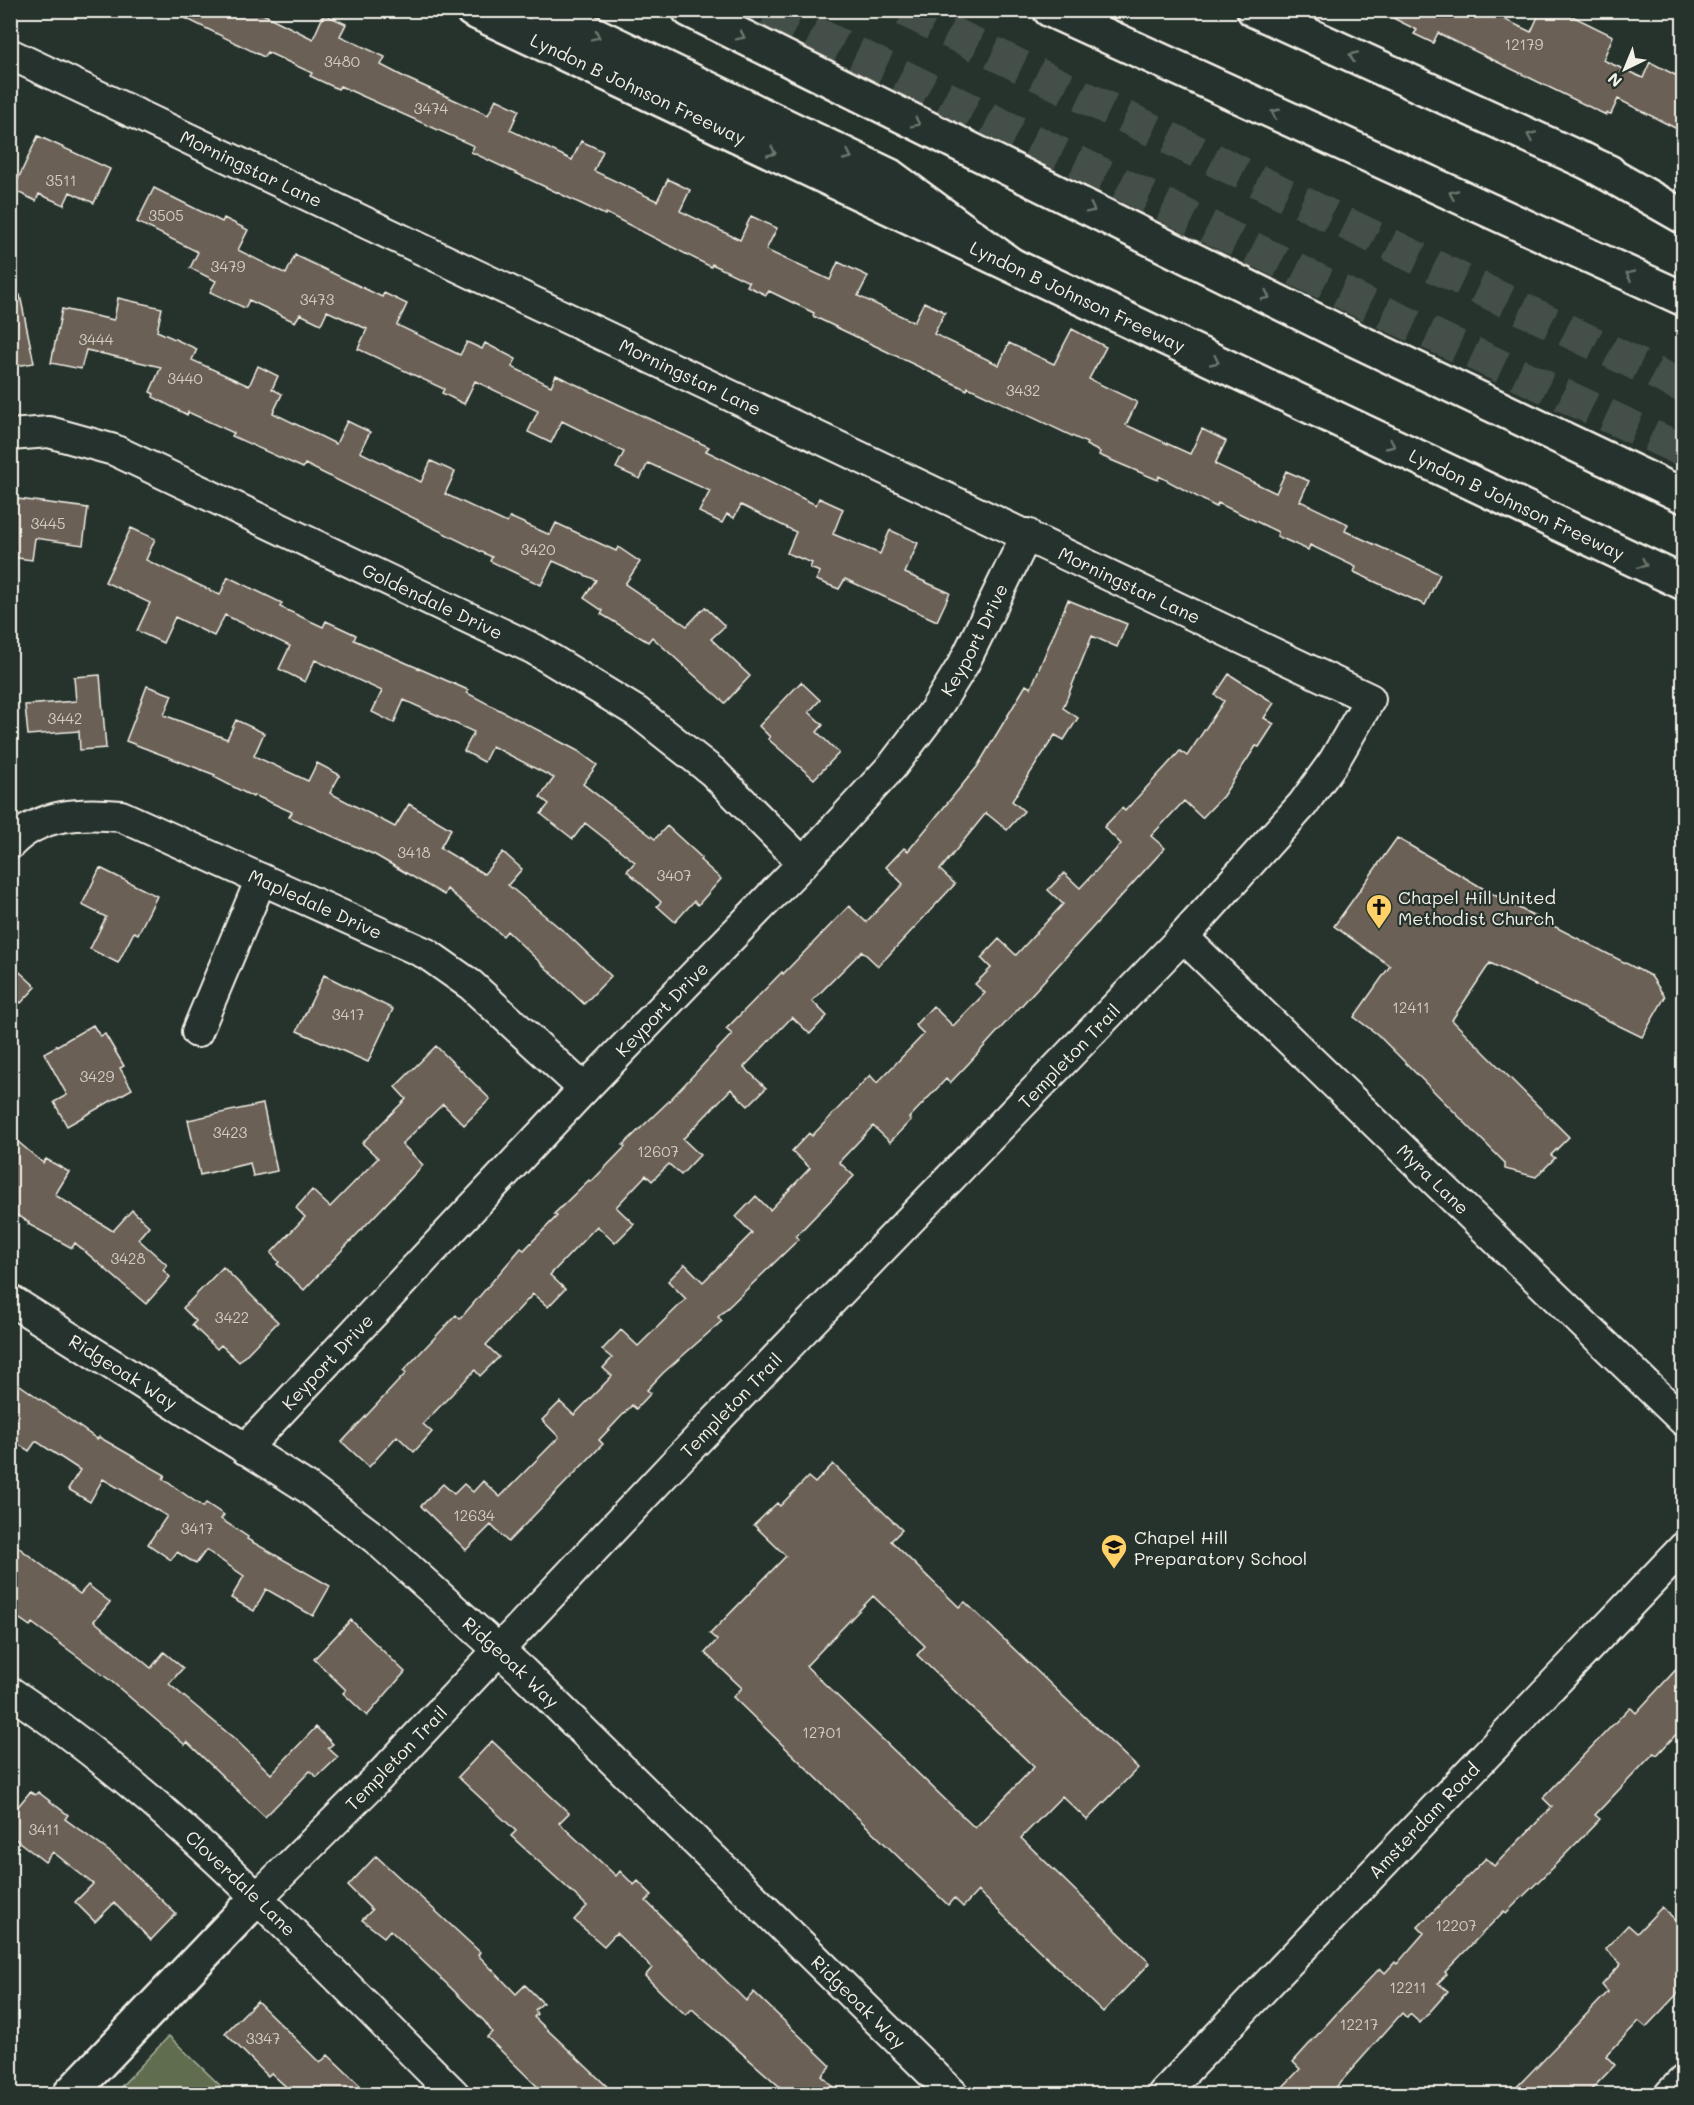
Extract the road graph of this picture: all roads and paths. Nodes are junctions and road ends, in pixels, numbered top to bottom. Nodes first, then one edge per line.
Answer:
1 (472, 10) edge
2 (544, 10) edge
3 (689, 10) edge
4 (1050, 10) edge
5 (1254, 10) edge
6 (10, 54) edge
7 (1584, 160) junction
8 (1683, 209) edge
9 (1683, 217) edge
10 (1010, 264) junction
11 (1683, 299) edge
12 (10, 435) edge
13 (1683, 496) edge
14 (1028, 534) junction
15 (1683, 583) edge
16 (1370, 699) joint
17 (10, 844) edge
18 (803, 863) junction
19 (261, 879) junction
20 (1183, 937) junction
21 (197, 1032) dead end
22 (584, 1089) junction
23 (10, 1300) edge
24 (1683, 1421) edge
25 (245, 1449) junction
26 (1683, 1547) edge
27 (499, 1650) junction
28 (10, 1692) edge
29 (257, 1898) junction
30 (1683, 2080) edge
31 (70, 2094) edge
32 (454, 2094) edge
33 (953, 2094) edge
34 (1163, 2094) edge
35 (1670, 2094) edge

1 -> 10 main road, Lyndon B Johnson Freeway
2 -> 10 main road
3 -> 13 main road
11 -> 4 main road
7 -> 5 main road
6 - 14 street, Morningstar Lane
7 - 8 main road
7 - 9 main road
10 -> 15 main road, Lyndon B Johnson Freeway
12 - 18 street, Goldendale Drive
14 - 16 street, Morningstar Lane
14 - 18 street, Keyport Drive
16 - 20 street, Templeton Trail
17 - 19 street, Mapledale Drive
18 - 22 street, Keyport Drive
19 - 21 street
19 - 22 street, Mapledale Drive
20 - 24 street, Myra Lane
20 - 27 street, Templeton Trail
22 - 25 street, Keyport Drive
23 - 25 street, Ridgeoak Way
25 - 27 street, Ridgeoak Way
26 - 34 street, Amsterdam Road
27 - 29 street, Templeton Trail
27 - 33 street, Ridgeoak Way
28 - 29 street, Cloverdale Lane
29 - 31 main road, Templeton Trail
29 - 32 street, Cloverdale Lane
30 - 35 street

